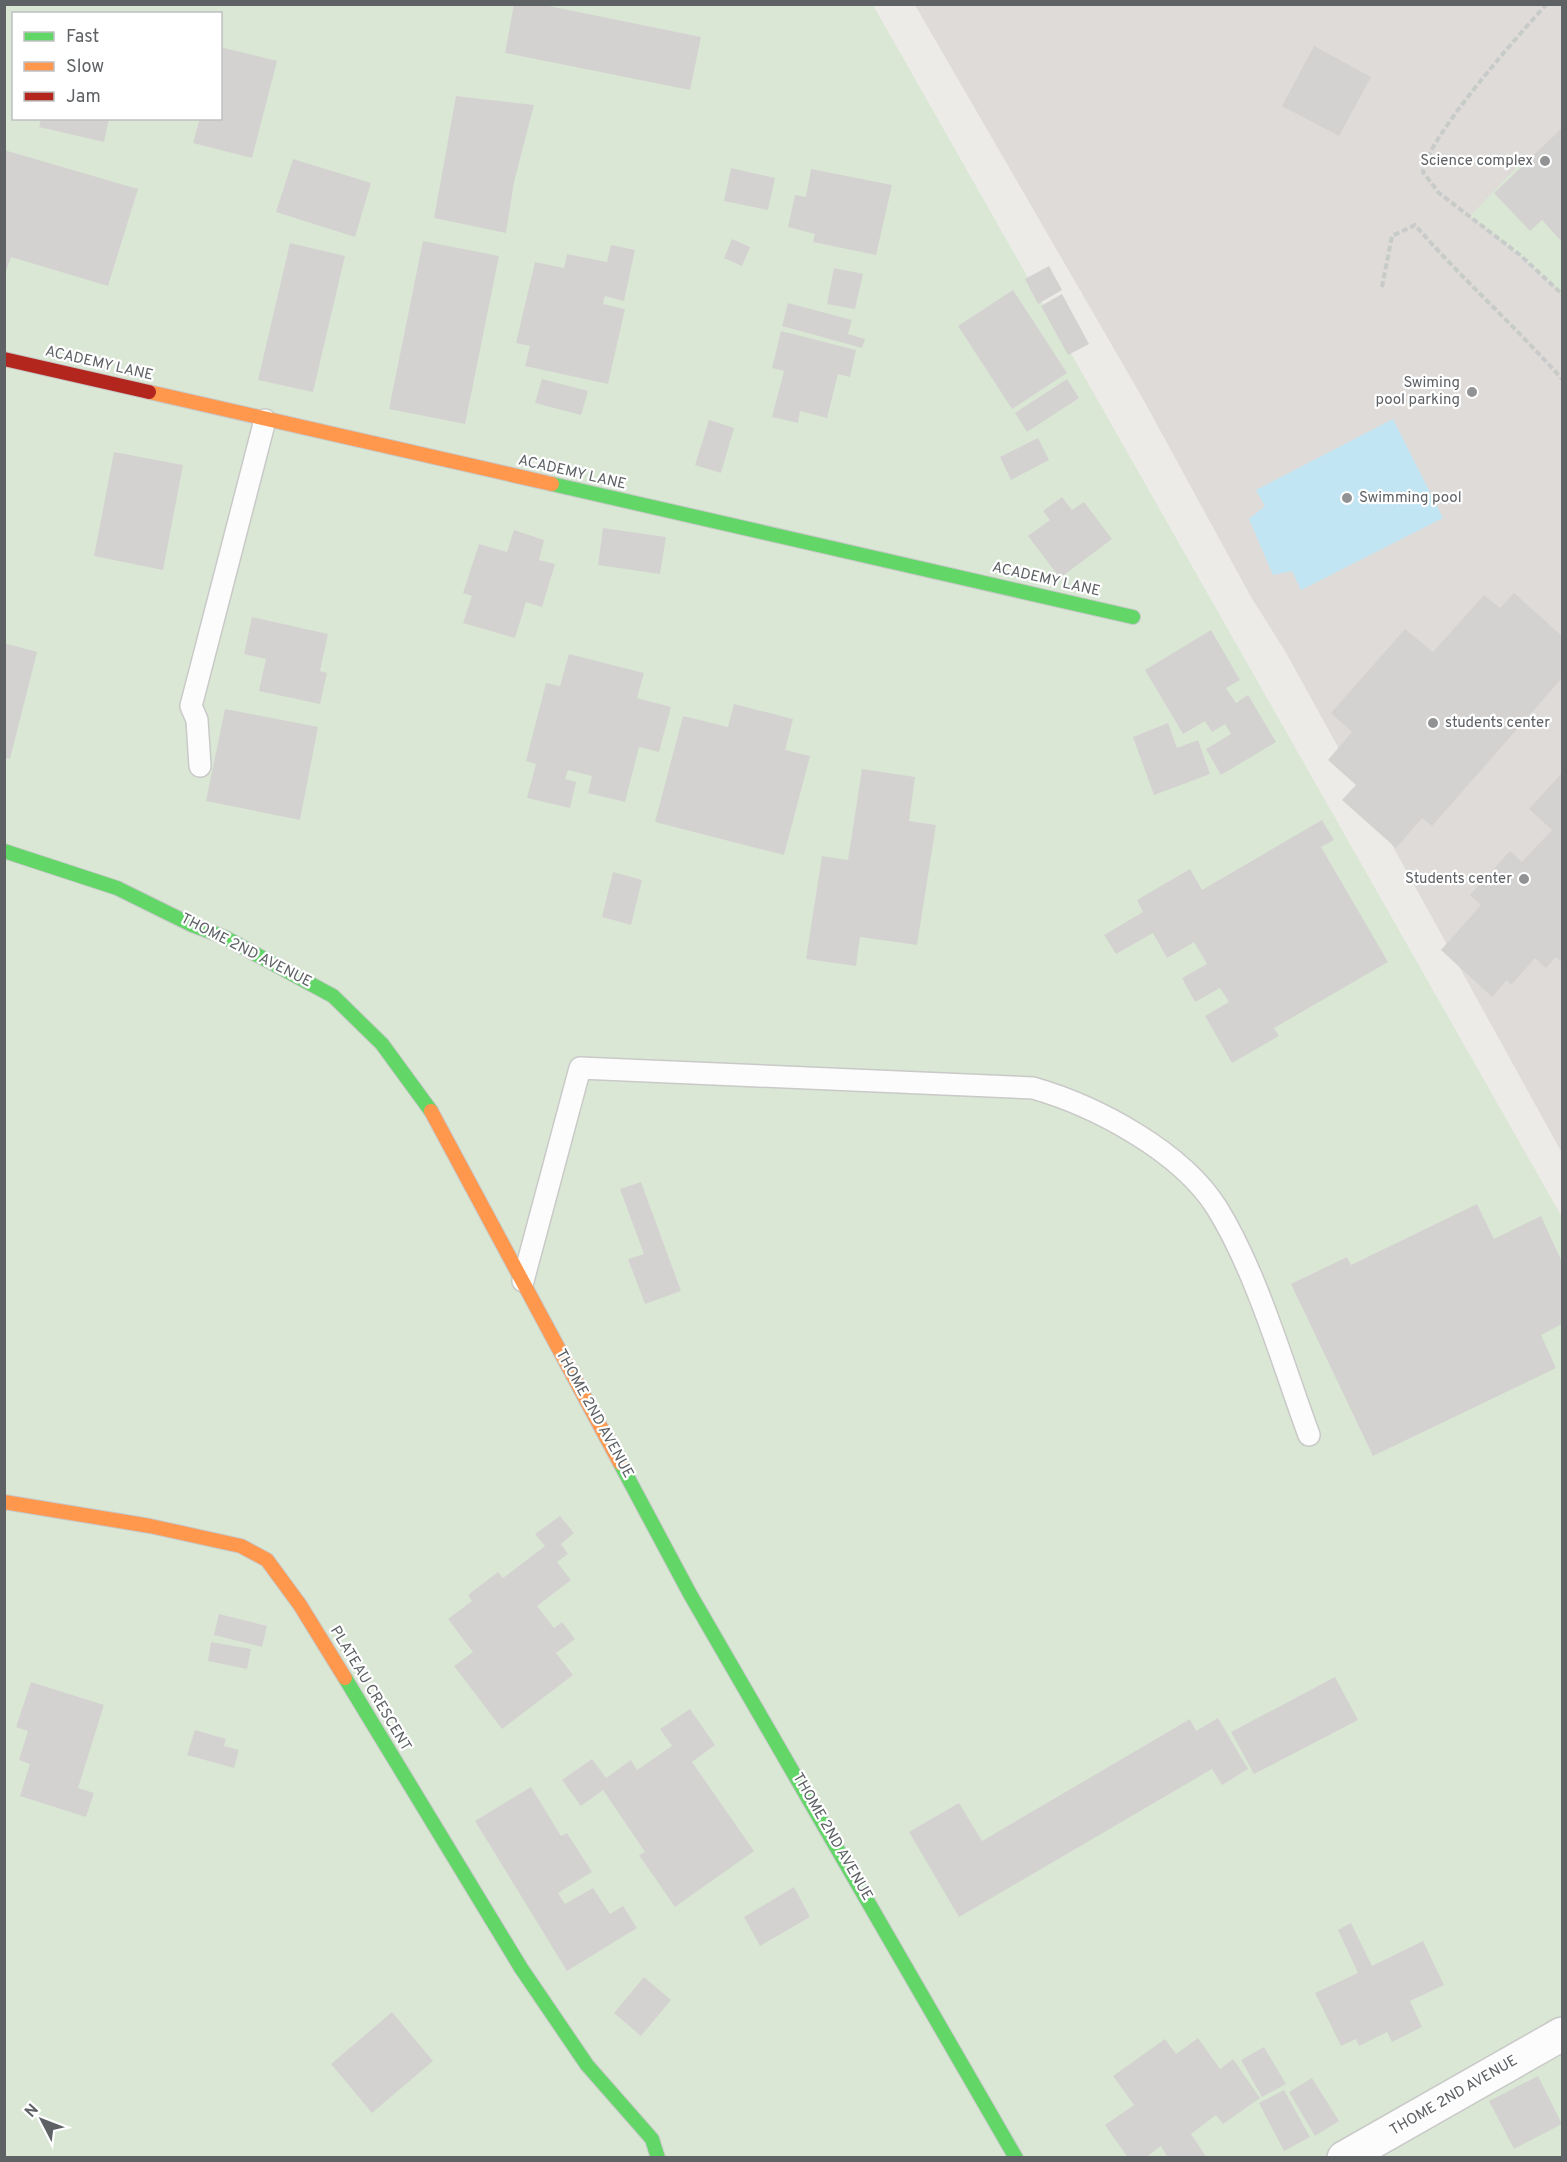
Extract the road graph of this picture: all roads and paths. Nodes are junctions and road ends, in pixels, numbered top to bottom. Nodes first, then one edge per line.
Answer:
1 (1547, 4) edge
2 (1382, 287) dead end
3 (1563, 294) edge
4 (4, 359) edge
5 (1563, 379) edge
6 (265, 420) junction
7 (1133, 617) dead end
8 (200, 766) dead end
9 (4, 851) edge
10 (522, 1281) junction
11 (1309, 1435) dead end
12 (4, 1502) edge
13 (1563, 2034) edge
14 (658, 2157) edge
15 (1017, 2157) edge
16 (1344, 2157) edge

1 - 3 path
2 - 5 path
4 - 6 street, ACADEMY LANE
6 - 7 street, ACADEMY LANE
6 - 8 lane
9 - 10 street, THOME 2ND AVENUE
10 - 11 lane
10 - 15 street, THOME 2ND AVENUE
12 - 14 street, PLATEAU CRESCENT
13 - 16 street, THOME 2ND AVENUE

